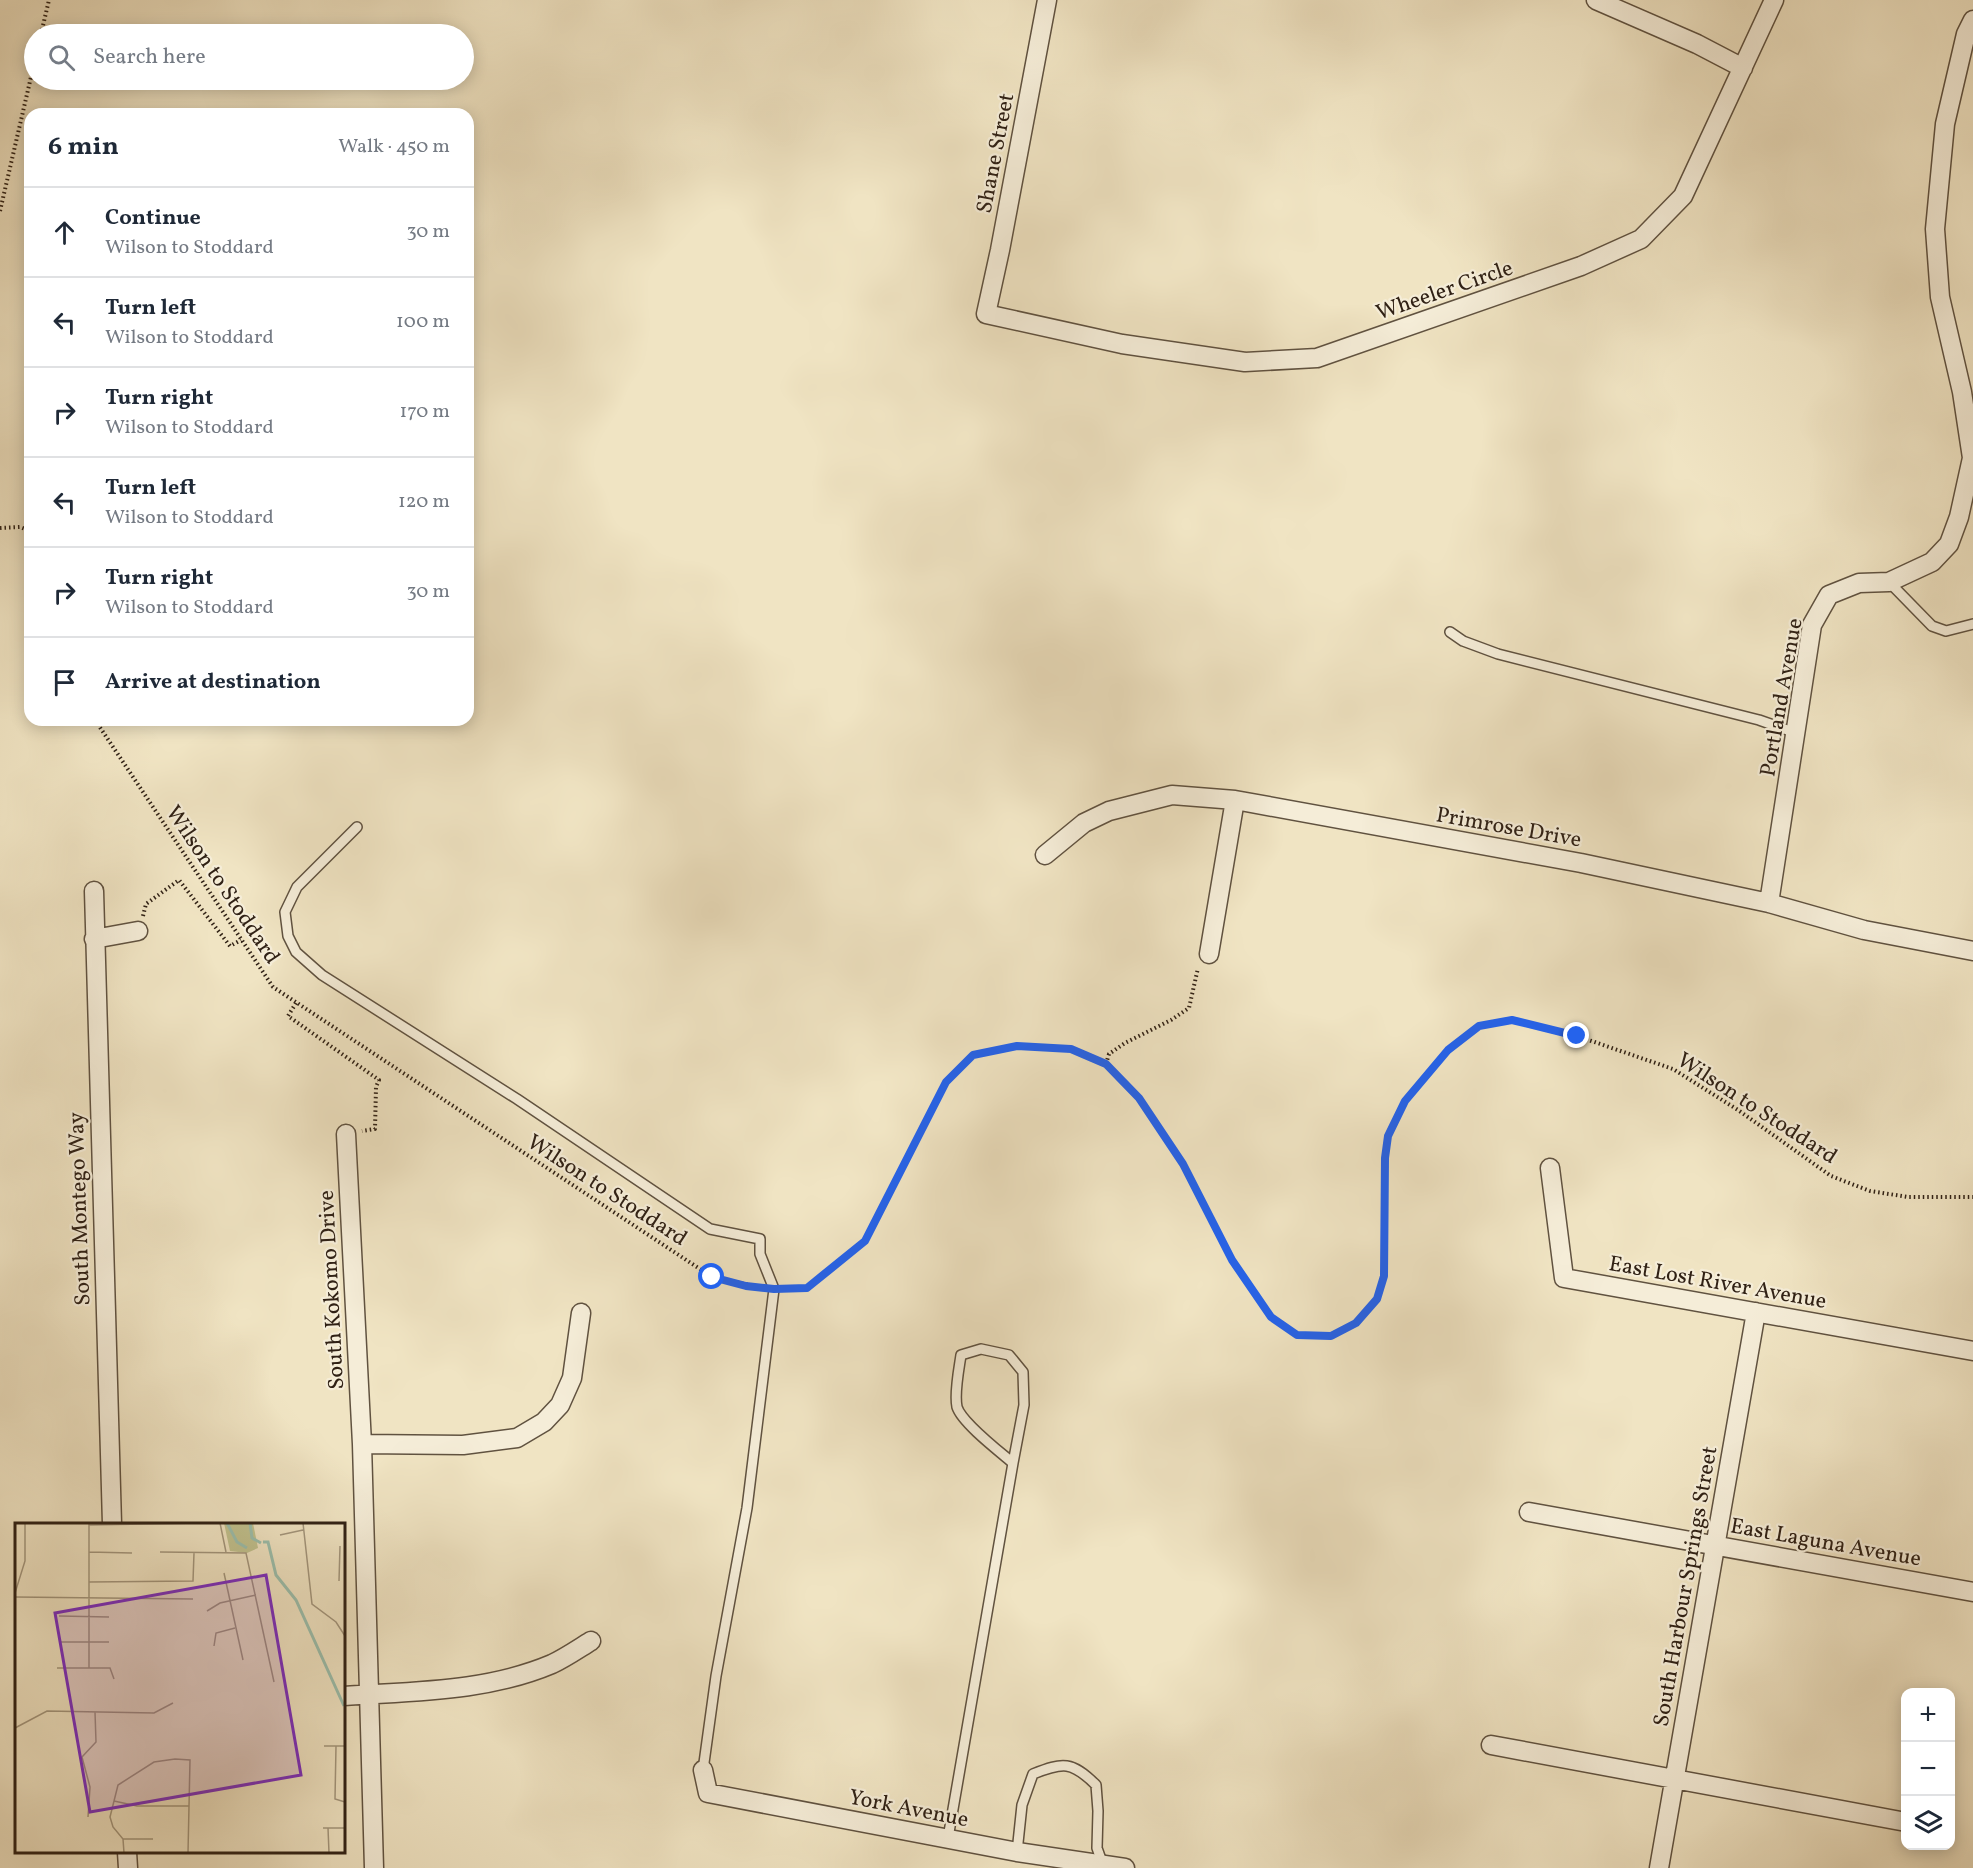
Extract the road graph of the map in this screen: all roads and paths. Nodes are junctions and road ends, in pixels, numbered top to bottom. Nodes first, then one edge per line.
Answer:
1 (50, 0) edge
2 (1047, 0) edge
3 (1596, 0) edge
4 (1774, 0) edge
5 (1973, 20) edge
6 (44, 24) edge
7 (1743, 68) junction
8 (28, 90) edge
9 (0, 211) edge
10 (986, 314) joint
11 (0, 528) edge
12 (24, 529) edge
13 (1889, 582) junction
14 (1973, 624) edge
15 (1450, 632) dead end
16 (99, 726) edge
17 (1796, 733) junction
18 (1235, 800) junction
19 (357, 827) dead end
20 (1045, 855) dead end
21 (94, 891) dead end
22 (1769, 903) junction
23 (138, 931) joint
24 (94, 939) junction
25 (242, 940) junction
26 (1973, 951) edge
27 (1209, 954) joint
28 (296, 1003) junction
29 (1106, 1064) junction
30 (346, 1134) joint
31 (1550, 1168) dead end
32 (1973, 1197) edge
33 (774, 1289) junction
34 (1756, 1312) junction
35 (581, 1314) dead end
36 (1973, 1351) edge
37 (362, 1444) junction
38 (1013, 1463) junction
39 (1529, 1512) dead end
40 (112, 1523) edge
41 (1716, 1546) junction
42 (1973, 1592) edge
43 (591, 1641) dead end
44 (370, 1694) junction
45 (345, 1696) edge
46 (1491, 1745) dead end
47 (703, 1770) joint
48 (1675, 1778) junction
49 (1901, 1820) edge
50 (948, 1838) junction
51 (1017, 1852) junction
52 (127, 1853) edge
53 (1103, 1865) junction
54 (128, 1868) edge
55 (374, 1868) edge
56 (1125, 1868) edge
57 (1659, 1868) edge

1 - 6 path
2 - 10 street, Shane Street
3 - 7 street
4 - 7 street, Wheeler Circle
5 - 13 street, Portland Avenue
7 - 10 street, Wheeler Circle
8 - 9 path
11 - 12 path
13 - 14 lane
13 - 17 street, Portland Avenue
15 - 17 lane
16 - 25 path, Wilson to Stoddard
17 - 22 street, Portland Avenue
18 - 20 street, Primrose Drive
18 - 22 street, Primrose Drive
18 - 27 street
19 - 33 lane
21 - 24 street, South Montego Way
22 - 26 street, Primrose Drive
23 - 24 street
23 - 25 path
24 - 40 street, South Montego Way
25 - 28 path, Wilson to Stoddard
27 - 29 path
28 - 30 path
28 - 33 path, Wilson to Stoddard
29 - 32 path, Wilson to Stoddard
29 - 33 path, Wilson to Stoddard
30 - 37 street, South Kokomo Drive
31 - 34 street, East Lost River Avenue
33 - 47 lane
34 - 36 street, East Lost River Avenue
34 - 41 street, South Harbour Springs Street
35 - 37 street
37 - 44 street, South Kokomo Drive
38 - 38 lane
38 - 50 lane
39 - 41 street, East Laguna Avenue
41 - 42 street, East Laguna Avenue
41 - 48 street, South Harbour Springs Street
43 - 44 street
44 - 45 street
44 - 55 street, South Kokomo Drive
46 - 48 street
47 - 50 street, York Avenue
48 - 49 street
48 - 57 street, South Harbour Springs Street
50 - 51 street, York Avenue
51 - 53 street, York Avenue
51 - 53 lane
52 - 54 street
53 - 56 street, York Avenue

